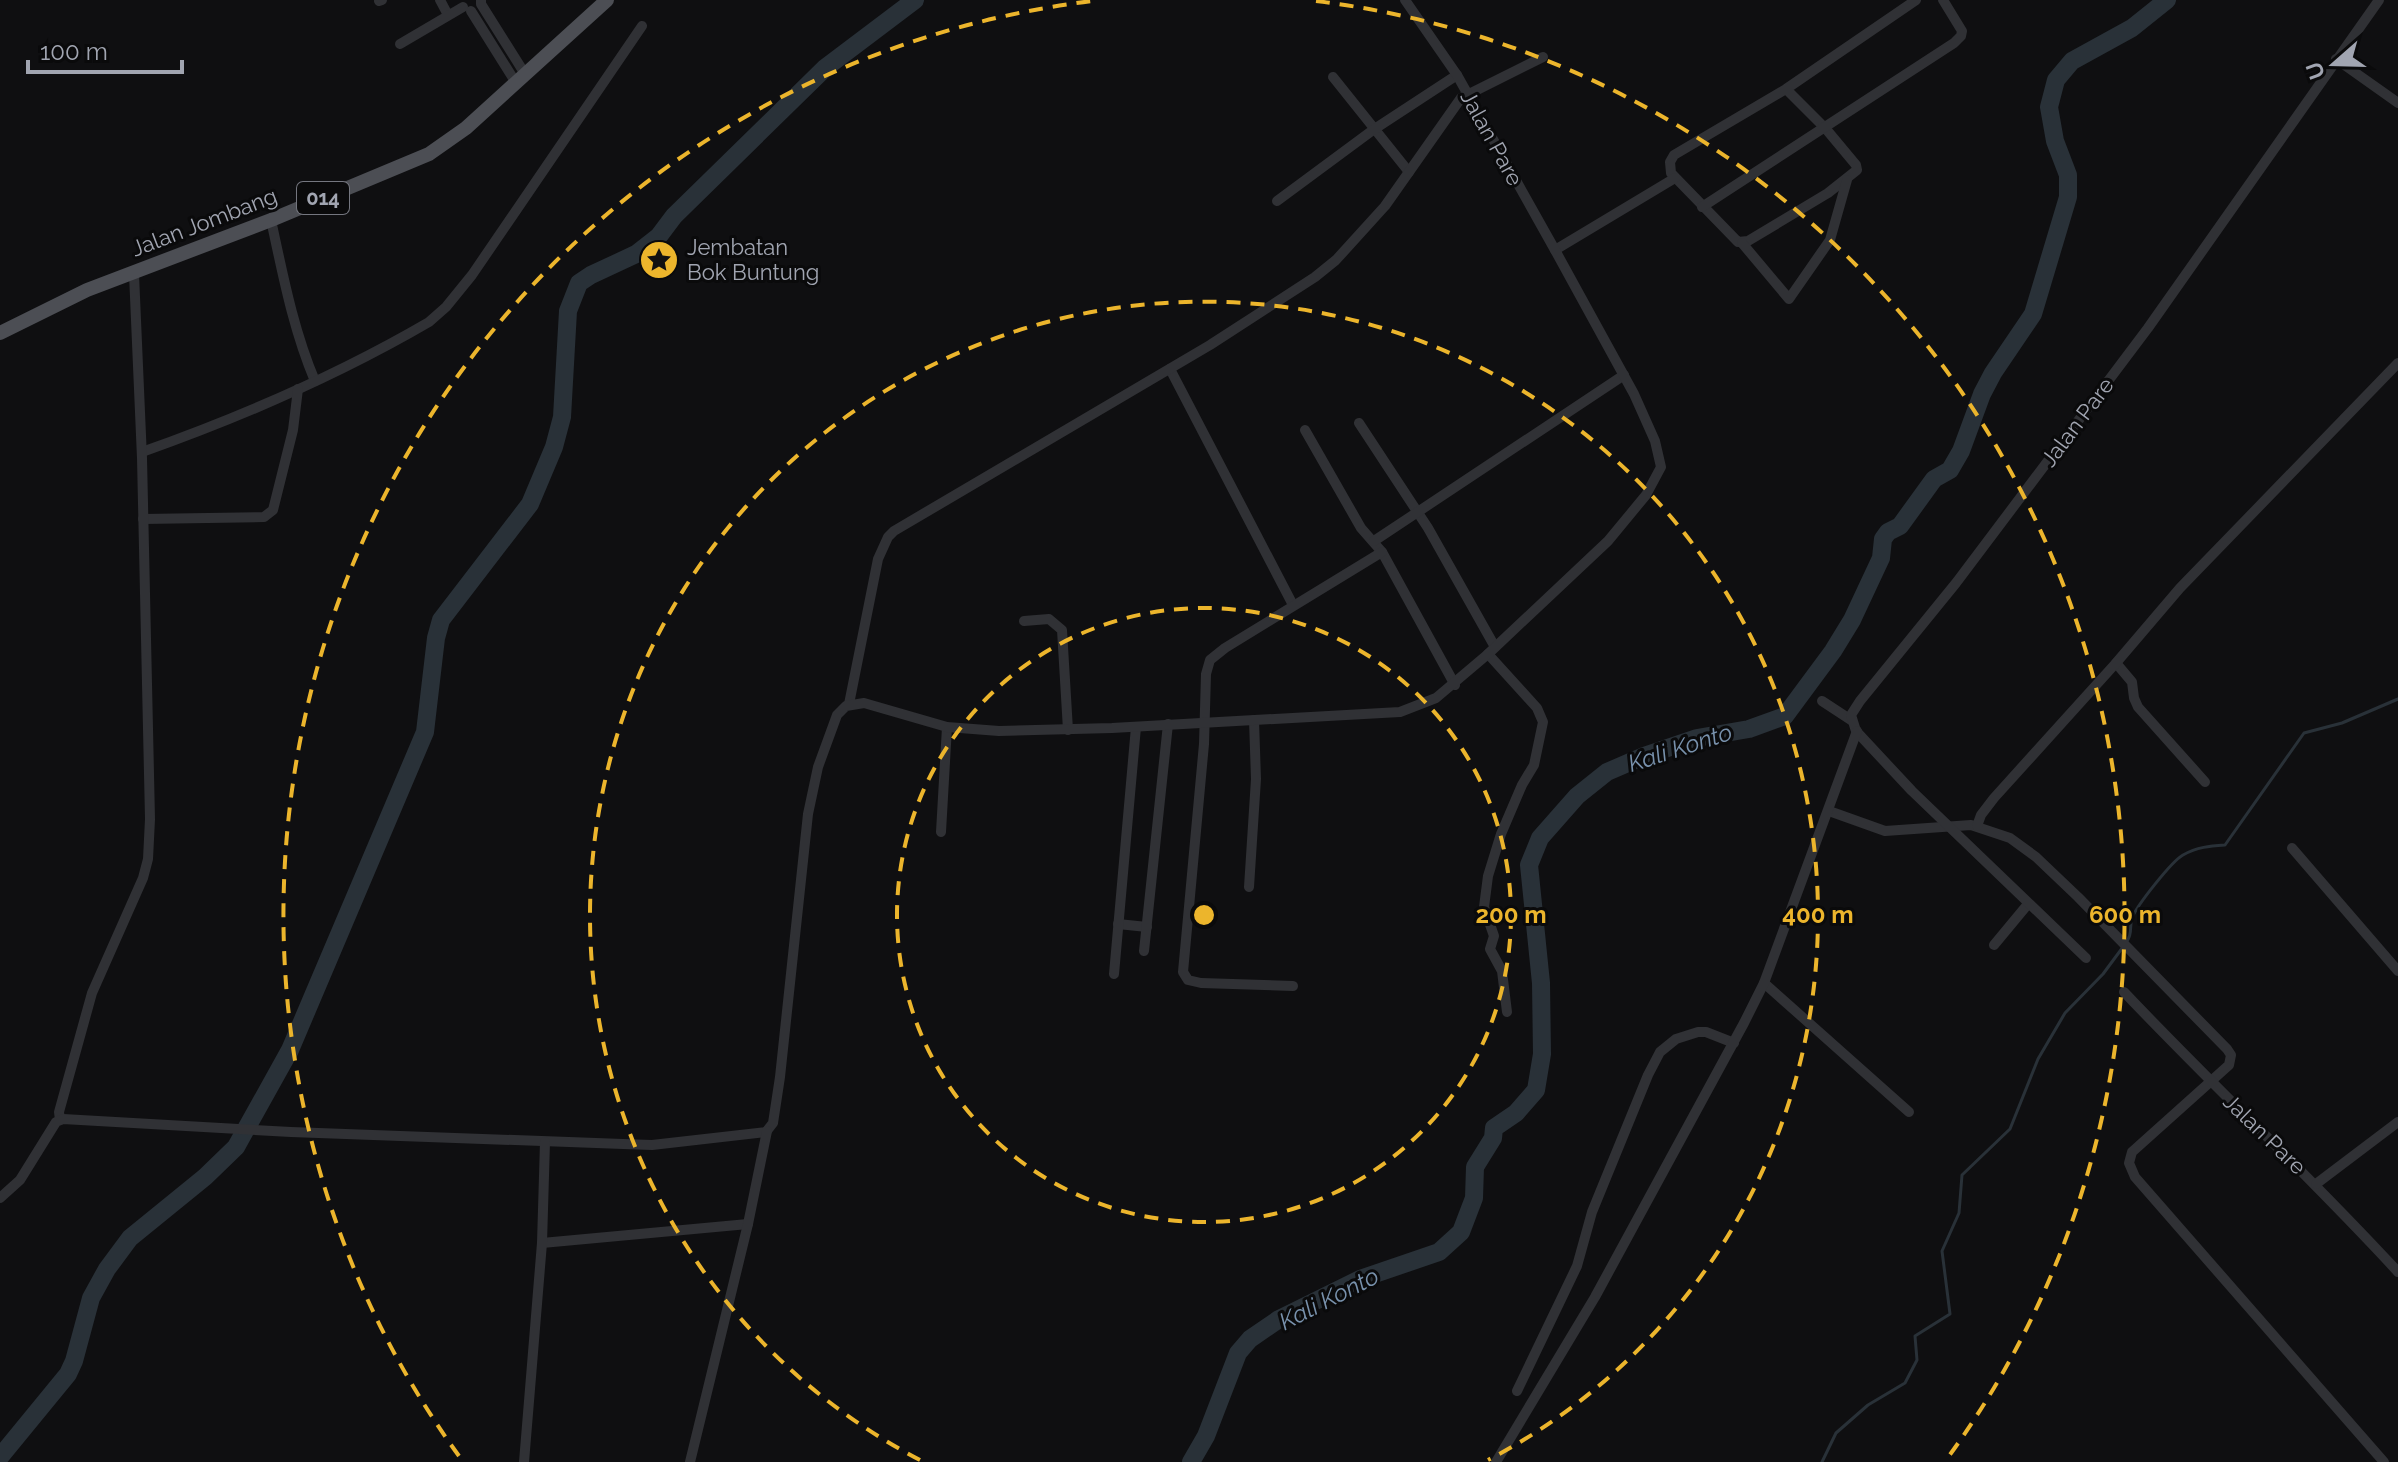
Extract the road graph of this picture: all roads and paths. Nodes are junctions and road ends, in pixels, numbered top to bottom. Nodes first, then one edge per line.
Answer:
1 (440, 0) edge
2 (607, 0) edge
3 (1405, 0) edge
4 (1916, 0) edge
5 (1943, 0) edge
6 (2379, 0) edge
7 (481, 2) edge
8 (466, 6) edge
9 (448, 15) junction
10 (642, 26) dead end
11 (400, 44) dead end
12 (1543, 57) dead end
13 (2336, 59) junction
14 (1457, 75) junction
15 (1333, 77) dead end
16 (520, 78) junction
17 (1786, 89) junction
18 (1468, 93) junction
19 (2398, 103) edge
20 (1826, 129) junction
21 (1373, 130) junction
22 (1409, 172) junction
23 (1675, 178) junction
24 (1847, 180) junction
25 (1277, 201) dead end
26 (1702, 207) junction
27 (271, 220) junction
28 (1742, 243) junction
29 (1555, 250) junction
30 (134, 274) junction
31 (0, 333) edge
32 (2398, 363) edge
33 (1170, 369) junction
34 (1624, 375) junction
35 (315, 381) junction
36 (298, 389) junction
37 (1359, 423) dead end
38 (1305, 430) dead end
39 (142, 452) junction
40 (1418, 513) junction
41 (143, 519) junction
42 (1374, 541) junction
43 (1382, 552) junction
44 (1293, 605) junction
45 (1024, 621) dead end
46 (1492, 651) junction
47 (2116, 663) junction
48 (1455, 685) junction
49 (1822, 701) dead end
50 (849, 704) junction
51 (1254, 720) junction
52 (1205, 722) junction
53 (1168, 724) junction
54 (1854, 726) junction
55 (947, 727) junction
56 (1136, 727) junction
57 (1068, 730) junction
58 (2205, 782) dead end
59 (1829, 811) junction
60 (1948, 825) junction
61 (1977, 826) junction
62 (941, 832) dead end
63 (2292, 848) dead end
64 (1249, 887) dead end
65 (2028, 904) junction
66 (1118, 924) junction
67 (1147, 927) junction
68 (1994, 945) dead end
69 (1144, 951) dead end
70 (2086, 958) dead end
71 (2398, 971) edge
72 (1114, 974) dead end
73 (1764, 983) junction
74 (1293, 986) dead end
75 (2124, 992) dead end
76 (1507, 1012) dead end
77 (1734, 1043) junction
78 (2211, 1082) junction
79 (1909, 1112) dead end
80 (60, 1120) junction
81 (2398, 1122) edge
82 (767, 1131) junction
83 (545, 1142) junction
84 (2316, 1184) junction
85 (0, 1198) edge
86 (748, 1224) junction
87 (542, 1243) junction
88 (2398, 1272) edge
89 (1517, 1391) dead end
90 (524, 1462) edge
91 (690, 1462) edge
92 (1496, 1462) edge
93 (2384, 1462) edge

1 - 9 street
2 - 16 main road, Jalan Jombang / 014
3 - 14 street, Jalan Pare
4 - 17 street
5 - 20 street
6 - 13 street, Jalan Pare
7 - 8 street
7 - 16 street
8 - 9 street
8 - 16 street
9 - 11 street
10 - 35 street
12 - 18 street
13 - 19 street
13 - 54 street, Jalan Pare
14 - 18 street, Jalan Pare
14 - 21 street
15 - 21 street
16 - 27 main road, Jalan Jombang / 014
17 - 20 street
17 - 23 street
18 - 22 street
18 - 29 street, Jalan Pare
20 - 24 street
20 - 26 street
21 - 22 street
21 - 25 street
22 - 33 street
23 - 26 street
23 - 29 street
24 - 28 street
24 - 28 street
26 - 28 street
27 - 30 main road, Jalan Jombang / 014
27 - 35 street
29 - 34 street, Jalan Pare
30 - 31 main road, Jalan Jombang / 014
30 - 39 street
32 - 47 street
33 - 44 street
33 - 50 street
34 - 40 street
34 - 46 street, Jalan Pare
35 - 36 street
36 - 39 street
36 - 41 street
37 - 40 street
38 - 42 street
39 - 41 street
40 - 42 street
40 - 46 street
41 - 80 street
42 - 43 street
43 - 44 street
43 - 48 street
44 - 52 street
45 - 57 street
46 - 48 street, Jalan Pare
46 - 76 street
47 - 58 street
47 - 61 street
48 - 51 street, Jalan Pare
49 - 54 street
50 - 55 street, Jalan Pare
50 - 82 street
51 - 52 street, Jalan Pare
51 - 64 street
52 - 53 street, Jalan Pare
52 - 74 street
53 - 56 street, Jalan Pare
53 - 67 street
54 - 59 street, Jalan Pare
54 - 60 street
55 - 57 street, Jalan Pare
55 - 62 street
56 - 57 street, Jalan Pare
56 - 66 street
59 - 60 street
59 - 73 street, Jalan Pare
60 - 61 street
60 - 65 street
61 - 78 street, Jalan Pare
63 - 71 street
65 - 68 street
65 - 70 street
66 - 67 street
66 - 72 street
67 - 69 street
73 - 77 street, Jalan Pare
73 - 79 street
75 - 78 street
77 - 89 street
77 - 92 street, Jalan Pare
78 - 84 street, Jalan Pare
78 - 93 street
80 - 83 street
80 - 85 street
81 - 84 street
82 - 83 street
82 - 86 street
83 - 87 street
84 - 88 street, Jalan Pare
86 - 87 street
86 - 91 street
87 - 90 street

